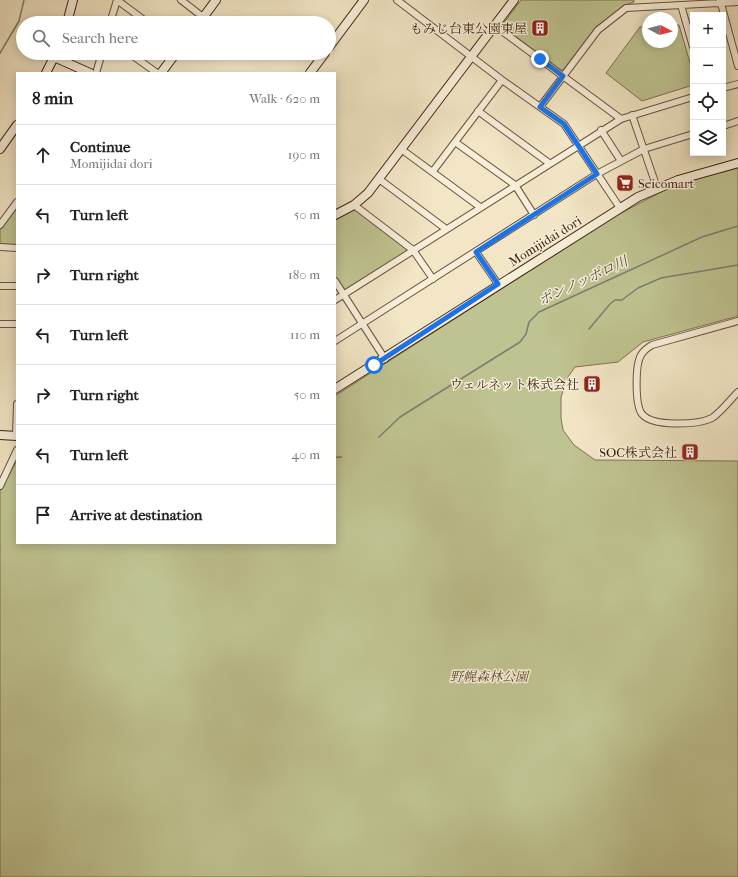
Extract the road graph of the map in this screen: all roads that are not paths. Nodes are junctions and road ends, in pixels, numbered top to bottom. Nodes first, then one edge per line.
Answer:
1 (73, 0) edge
2 (117, 0) edge
3 (181, 0) edge
4 (216, 0) edge
5 (364, 0) edge
6 (397, 0) edge
7 (514, 0) edge
8 (720, 2) edge
9 (738, 2) edge
10 (637, 3) edge
11 (681, 5) junction
12 (69, 16) edge
13 (112, 16) edge
14 (139, 16) edge
15 (197, 16) edge
16 (204, 16) edge
17 (495, 26) junction
18 (690, 36) edge
19 (336, 38) edge
20 (735, 45) edge
21 (471, 57) junction
22 (52, 60) edge
23 (65, 60) edge
24 (100, 60) edge
25 (139, 60) edge
26 (171, 60) edge
27 (320, 60) edge
28 (738, 66) edge
29 (46, 72) edge
30 (88, 72) edge
31 (96, 72) edge
32 (156, 72) edge
33 (162, 72) edge
34 (311, 72) edge
35 (563, 76) junction
36 (502, 80) junction
37 (738, 84) edge
38 (726, 87) edge
39 (690, 98) edge
40 (540, 107) junction
41 (478, 111) junction
42 (632, 115) junction
43 (621, 119) junction
44 (738, 121) edge
45 (726, 125) edge
46 (16, 126) edge
47 (601, 130) junction
48 (690, 135) edge
49 (455, 142) junction
50 (578, 145) junction
51 (401, 149) junction
52 (644, 149) junction
53 (0, 150) edge
54 (621, 161) junction
55 (549, 163) junction
56 (738, 163) edge
57 (433, 171) junction
58 (597, 174) junction
59 (379, 179) junction
60 (515, 184) junction
61 (657, 188) junction
62 (16, 203) edge
63 (354, 205) junction
64 (480, 207) junction
65 (620, 208) junction
66 (336, 214) edge
67 (534, 215) junction
68 (0, 225) edge
69 (446, 229) junction
70 (0, 247) edge
71 (16, 248) edge
72 (413, 250) junction
73 (476, 252) junction
74 (433, 279) junction
75 (336, 283) edge
76 (498, 284) junction
77 (0, 286) edge
78 (16, 286) edge
79 (344, 295) junction
80 (336, 299) edge
81 (738, 321) edge
82 (364, 323) junction
83 (0, 324) edge
84 (16, 324) edge
85 (336, 340) edge
86 (385, 359) junction
87 (336, 388) edge
88 (738, 392) edge
89 (0, 436) edge
90 (16, 436) edge
91 (16, 452) edge
92 (0, 486) edge

1 - 12 street
2 - 13 street
2 - 14 street
3 - 15 street
4 - 16 street
5 - 19 street
6 - 21 street
7 - 17 street
8 - 9 street
8 - 11 street
8 - 20 street
10 - 11 street
10 - 35 street
11 - 18 street
17 - 21 street
17 - 35 street
20 - 28 street
21 - 36 street
21 - 51 street
22 - 29 street
23 - 30 street
24 - 31 street
25 - 32 street
26 - 33 street
27 - 34 street
35 - 40 street
35 - 43 street
36 - 40 street
36 - 41 street
37 - 38 street
39 - 42 street
40 - 50 street
41 - 49 street
41 - 55 street
42 - 43 street
42 - 52 street
43 - 47 street
44 - 45 street
46 - 53 street
47 - 50 street
47 - 54 street
48 - 52 street
49 - 57 street
49 - 60 street
50 - 55 street
50 - 58 street
51 - 57 street
51 - 59 street
52 - 54 street
52 - 61 street
54 - 58 street
55 - 60 street
56 - 61 street, Momijidai dori
57 - 64 street
58 - 65 street
58 - 67 street
59 - 63 street
59 - 69 street
60 - 64 street
60 - 67 street
61 - 65 street, Momijidai dori
62 - 68 street
63 - 66 street
63 - 72 street
64 - 69 street
65 - 76 street, Momijidai dori
67 - 73 street
69 - 72 street
70 - 71 street
72 - 74 street
72 - 79 street
73 - 74 street
73 - 76 street
74 - 82 street
75 - 79 street
76 - 86 street, Momijidai dori
77 - 78 street
79 - 80 street
79 - 82 street
81 - 88 street
82 - 85 street
82 - 86 street
83 - 84 street
86 - 87 street, Momijidai dori
89 - 90 street
91 - 92 street

